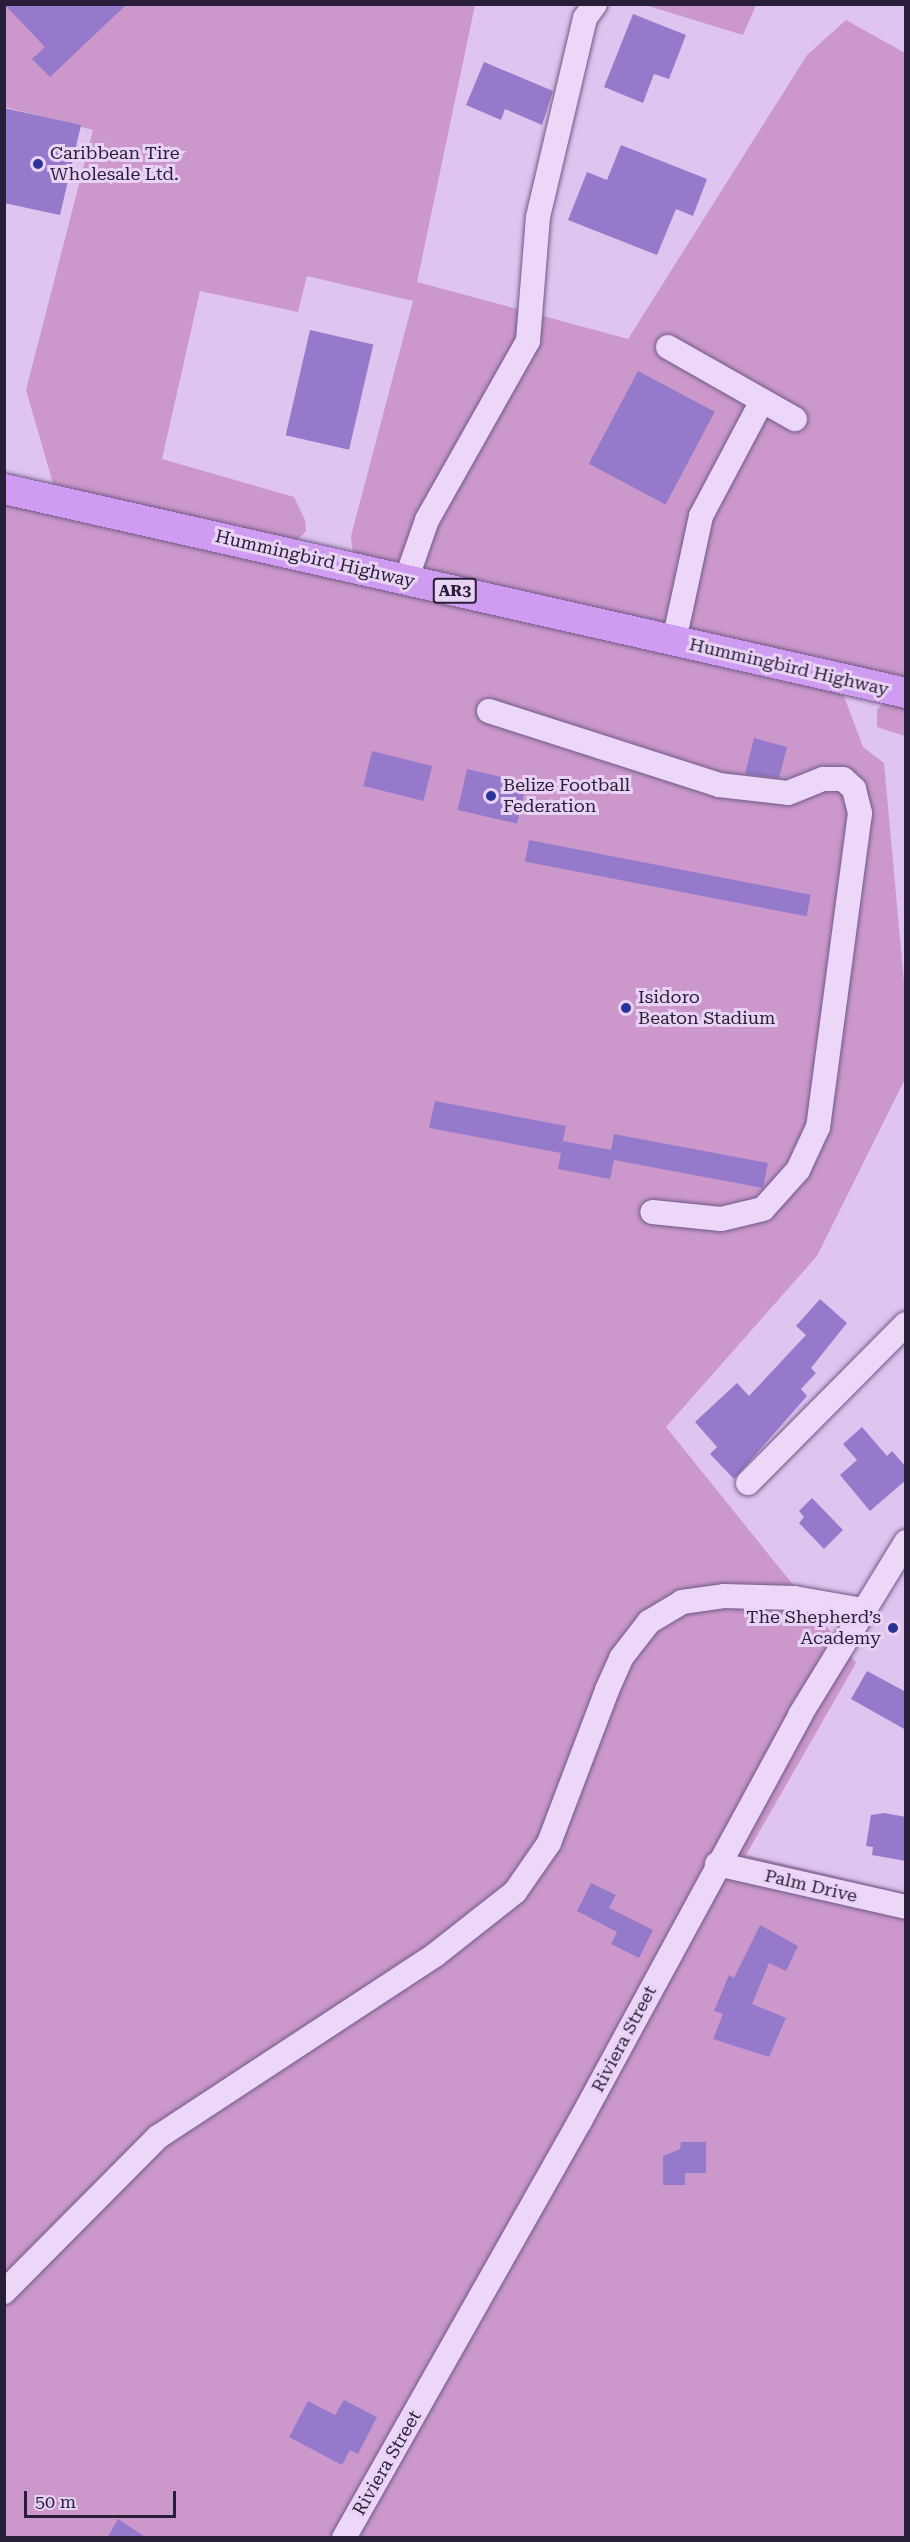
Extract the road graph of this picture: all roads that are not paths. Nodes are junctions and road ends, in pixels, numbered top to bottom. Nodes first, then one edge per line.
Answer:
1 (595, 4) edge
2 (668, 347) dead end
3 (762, 401) junction
4 (795, 419) dead end
5 (4, 489) edge
6 (406, 580) junction
7 (674, 640) junction
8 (906, 693) edge
9 (489, 711) dead end
10 (652, 1212) dead end
11 (906, 1324) edge
12 (748, 1483) dead end
13 (906, 1542) edge
14 (863, 1610) junction
15 (717, 1864) junction
16 (906, 1908) edge
17 (4, 2292) edge
18 (345, 2538) edge

1 - 6 street
2 - 3 street
3 - 4 street
3 - 7 street
5 - 6 main road, Hummingbird Highway / AR3
6 - 7 main road, Hummingbird Highway / AR3
7 - 8 main road, Hummingbird Highway / AR3
9 - 10 street
11 - 12 street
13 - 14 street, Riviera Street
14 - 15 street, Riviera Street
14 - 17 street
15 - 16 street, Palm Drive
15 - 18 street, Riviera Street

